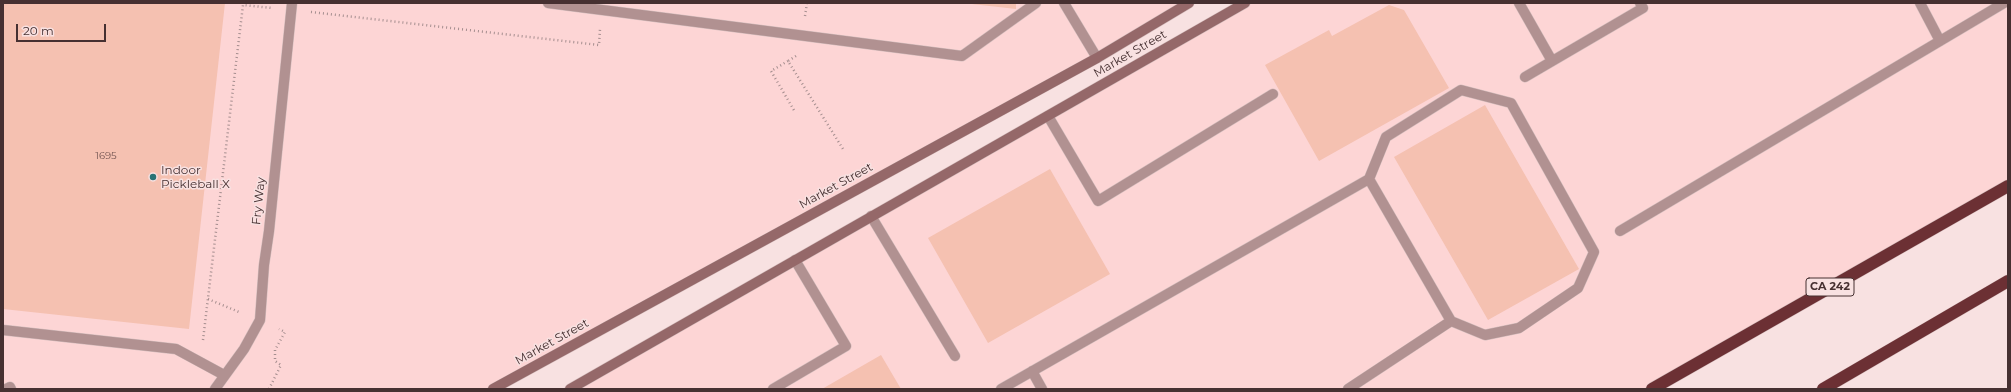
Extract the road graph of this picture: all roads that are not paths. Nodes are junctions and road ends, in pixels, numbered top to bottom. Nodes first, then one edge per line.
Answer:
1 (548, 3) edge
2 (1036, 3) edge
3 (1064, 3) edge
4 (1189, 3) edge
5 (1245, 3) edge
6 (1520, 3) edge
7 (1920, 3) edge
8 (2004, 3) edge
9 (1644, 5) edge
10 (292, 7) edge
11 (617, 7) edge
12 (1940, 41) junction
13 (1097, 58) junction
14 (1552, 61) junction
15 (1525, 78) dead end
16 (1273, 94) dead end
17 (1048, 116) junction
18 (1369, 179) junction
19 (2008, 186) edge
20 (871, 216) junction
21 (1620, 231) dead end
22 (795, 260) junction
23 (2008, 281) edge
24 (1451, 321) junction
25 (3, 330) edge
26 (955, 356) dead end
27 (1032, 371) junction
28 (224, 375) junction
29 (6, 389) edge
30 (11, 389) edge
31 (215, 389) edge
32 (493, 389) edge
33 (571, 389) edge
34 (773, 389) edge
35 (1001, 389) edge
36 (1042, 389) edge
37 (1348, 389) edge
38 (1652, 389) edge
39 (1823, 389) edge

1 - 11 street
2 - 11 street
3 - 13 street
4 - 13 main road, Market Street
5 - 17 main road, Market Street
6 - 14 street
7 - 12 street
8 - 12 street
9 - 14 street
10 - 28 street, Fry Way
12 - 21 street
13 - 32 main road, Market Street
14 - 15 street
16 - 17 street
17 - 20 main road, Market Street
18 - 24 street
18 - 24 street
18 - 27 street
19 - 38 highway, CA 242
20 - 22 main road, Market Street
20 - 26 street
22 - 33 main road, Market Street
22 - 34 street
23 - 39 highway
24 - 37 street
25 - 28 street
27 - 35 street
27 - 36 street
28 - 31 street, Fry Way
29 - 30 street

